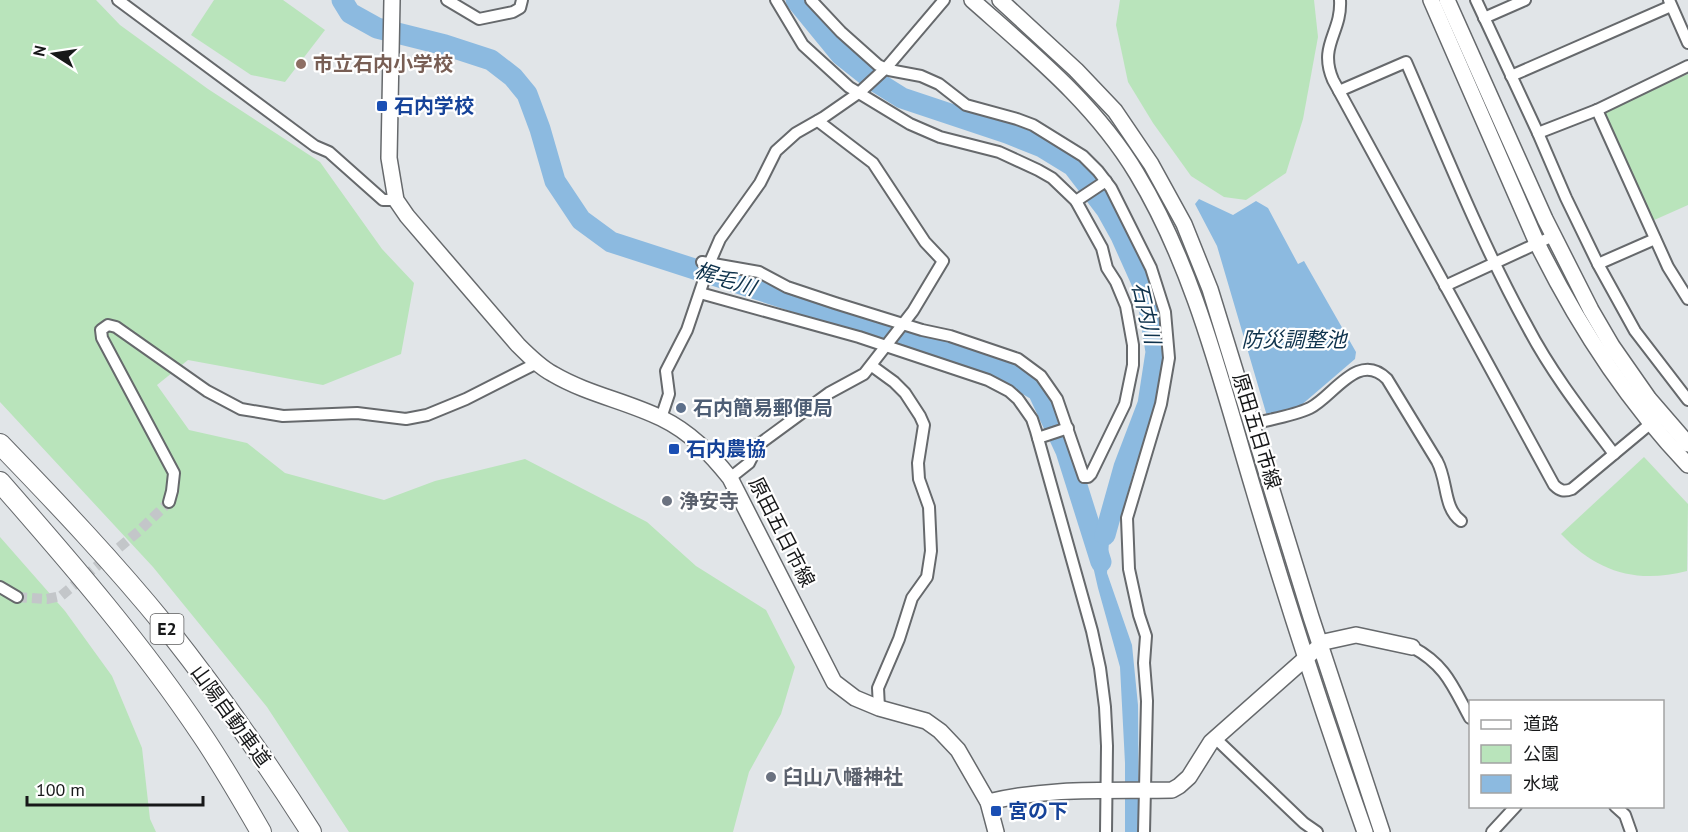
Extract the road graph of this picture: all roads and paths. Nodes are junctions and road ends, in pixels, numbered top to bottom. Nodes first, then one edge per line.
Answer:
1 (118, 0) edge
2 (392, 0) edge
3 (447, 0) edge
4 (522, 0) edge
5 (776, 0) edge
6 (811, 0) edge
7 (944, 0) edge
8 (972, 0) edge
9 (1000, 0) edge
10 (1340, 0) edge
11 (1431, 0) edge
12 (1447, 0) edge
13 (1476, 0) edge
14 (1525, 0) edge
15 (1670, 3) edge
16 (132, 4) edge
17 (1484, 18) junction
18 (1688, 43) edge
19 (1688, 66) edge
20 (884, 70) junction
21 (1512, 76) junction
22 (1339, 91) junction
23 (859, 93) junction
24 (1597, 110) junction
25 (818, 121) junction
26 (1538, 133) junction
27 (1105, 182) junction
28 (396, 200) junction
29 (1077, 200) junction
30 (1553, 236) junction
31 (1655, 239) junction
32 (1537, 243) junction
33 (1495, 263) junction
34 (707, 264) junction
35 (1598, 264) junction
36 (1445, 286) junction
37 (701, 291) junction
38 (1688, 299) edge
39 (901, 325) junction
40 (885, 345) junction
41 (537, 363) junction
42 (872, 366) junction
43 (1688, 399) edge
44 (661, 418) junction
45 (1252, 424) junction
46 (1650, 424) junction
47 (1067, 428) junction
48 (1039, 437) junction
49 (0, 444) edge
50 (1688, 444) edge
51 (1614, 454) junction
52 (1688, 465) edge
53 (730, 478) junction
54 (0, 482) edge
55 (169, 502) tunnel mouth
56 (1461, 522) dead end
57 (0, 587) edge
58 (17, 597) tunnel mouth
59 (1320, 645) junction
60 (1412, 647) joint
61 (1306, 657) junction
62 (879, 708) junction
63 (1469, 716) edge
64 (1215, 738) junction
65 (1143, 790) junction
66 (1108, 791) junction
67 (988, 802) junction
68 (1515, 808) edge
69 (1616, 808) edge
70 (261, 832) edge
71 (311, 832) edge
72 (996, 832) edge
73 (1106, 832) edge
74 (1144, 832) edge
75 (1317, 832) edge
76 (1365, 832) edge
77 (1382, 832) edge
78 (1492, 832) edge
79 (1631, 832) edge

1 - 16 street
2 - 28 main road, 原田五日市線
3 - 4 street
5 - 23 street
6 - 20 street
7 - 20 street
8 - 61 main road, 原田五日市線
9 - 45 main road, 原田五日市線
10 - 22 street
11 - 32 main road
12 - 30 main road
13 - 17 street
14 - 17 street
15 - 18 street
15 - 21 street
16 - 28 street
17 - 21 street
19 - 24 street
20 - 23 street
20 - 27 street
21 - 26 street
22 - 33 street
22 - 36 street
23 - 25 street
23 - 29 street
24 - 26 street
24 - 31 street
25 - 34 street
25 - 39 street
26 - 35 street
27 - 29 street
27 - 65 street
28 - 41 main road, 原田五日市線
29 - 47 street
30 - 32 street
30 - 50 main road
31 - 35 street
31 - 38 street
32 - 33 street
32 - 46 main road
33 - 36 street
33 - 51 street
34 - 37 street
34 - 39 street
35 - 43 street
36 - 51 street
37 - 40 street
37 - 44 street
39 - 40 street
39 - 47 street
40 - 42 street
40 - 48 street
41 - 44 main road, 原田五日市線
41 - 55 street
42 - 53 street
42 - 62 street
44 - 53 main road, 原田五日市線
45 - 56 street
45 - 59 main road, 原田五日市線
46 - 51 street
46 - 52 main road
47 - 48 street
48 - 66 street
49 - 71 highway, 山陽自動車道 / E2
53 - 62 main road, 原田五日市線
54 - 70 highway, 山陽自動車道 / E2
57 - 58 street
59 - 60 main road
59 - 61 main road
59 - 77 main road, 原田五日市線
60 - 63 street
61 - 64 main road
61 - 76 main road, 原田五日市線
62 - 67 main road, 原田五日市線
64 - 65 main road
64 - 75 street
65 - 66 main road
65 - 74 street
66 - 67 main road
66 - 73 street
67 - 72 main road, 原田五日市線
68 - 78 street
69 - 79 street

